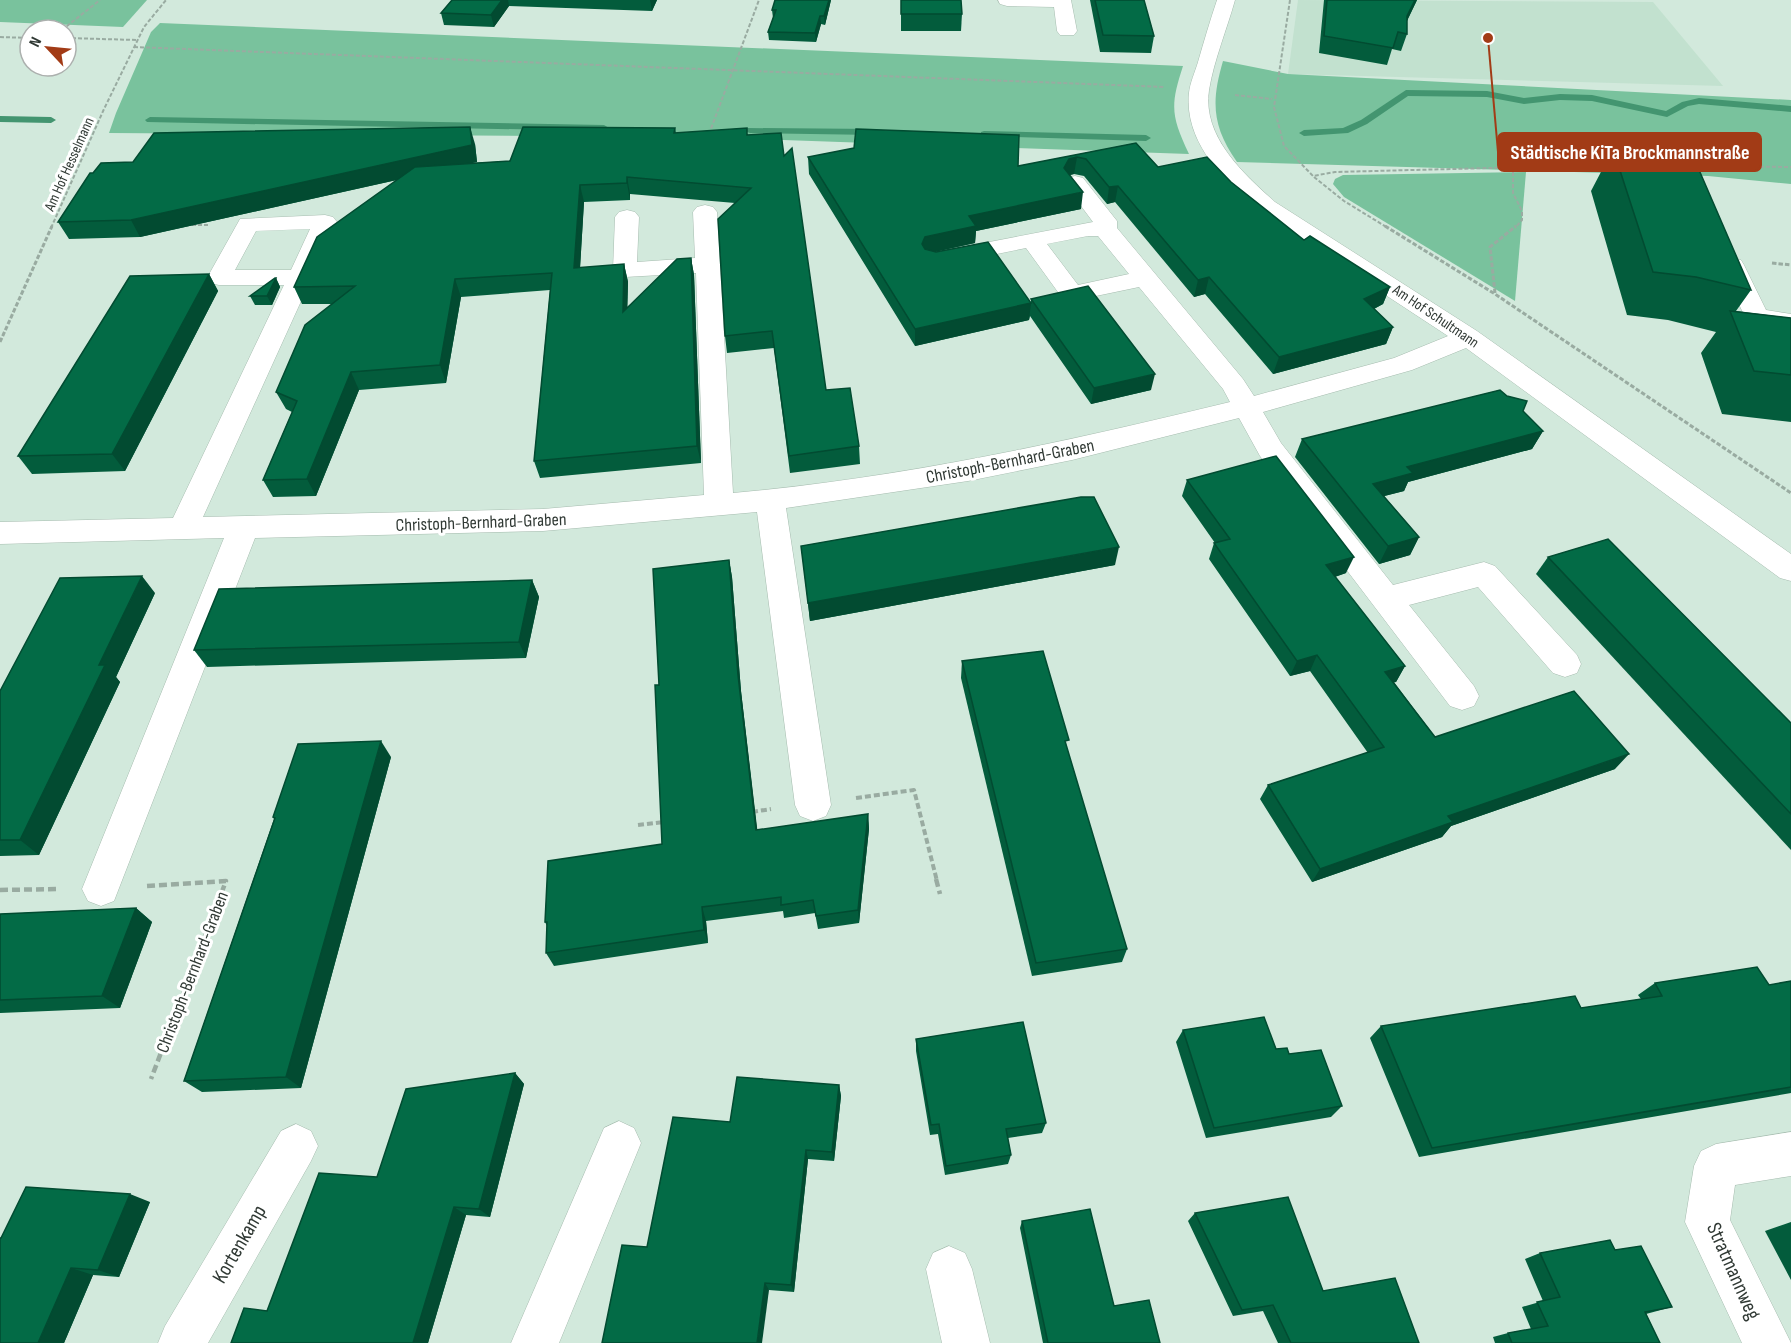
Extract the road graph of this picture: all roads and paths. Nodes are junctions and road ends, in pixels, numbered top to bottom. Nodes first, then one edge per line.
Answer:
1 (100, 0) edge
2 (166, 0) edge
3 (759, 0) edge
4 (1007, 0) edge
5 (1226, 0) edge
6 (1290, 0) edge
7 (1062, 1) edge
8 (77, 18) edge
9 (1067, 32) dead end
10 (0, 37) edge
11 (18, 38) edge
12 (78, 38) edge
13 (138, 40) junction
14 (135, 47) junction
15 (734, 72) junction
16 (1199, 91) junction
17 (1614, 165) dead end
18 (1513, 166) junction
19 (1791, 168) edge
20 (1693, 173) edge
21 (1313, 176) junction
22 (1075, 183) edge
23 (705, 212) joint
24 (627, 217) dead end
25 (248, 224) junction
26 (190, 225) edge
27 (1105, 229) junction
28 (1032, 240) junction
29 (936, 260) edge
30 (1732, 265) edge
31 (706, 266) junction
32 (298, 277) junction
33 (1145, 278) junction
34 (1495, 294) junction
35 (1791, 322) edge
36 (1468, 337) junction
37 (0, 342) edge
38 (1248, 407) junction
39 (1791, 493) edge
40 (770, 500) junction
41 (719, 506) junction
42 (244, 527) junction
43 (183, 528) junction
44 (0, 533) edge
45 (1791, 570) edge
46 (1386, 599) junction
47 (1565, 664) dead end
48 (1462, 696) dead end
49 (813, 805) dead end
50 (101, 889) junction
51 (0, 890) edge
52 (151, 1079) dead end
53 (619, 1143) dead end
54 (296, 1146) dead end
55 (1791, 1154) edge
56 (949, 1269) dead end
57 (182, 1343) edge
58 (536, 1343) edge
59 (966, 1343) edge
60 (1767, 1343) edge

1 - 8 path
2 - 13 path, Am Hof Hesselmann
3 - 15 path
4 - 7 street
5 - 16 street, Am Hof Schultmann
6 - 21 path
7 - 9 street
10 - 11 path
12 - 13 path
13 - 14 path, Am Hof Hesselmann
14 - 15 path
14 - 37 path, Am Hof Hesselmann
15 - 16 path
15 - 23 path
16 - 36 street, Am Hof Schultmann
17 - 18 path
18 - 21 path
18 - 34 path
19 - 20 path
21 - 34 path
22 - 27 street
23 - 31 street
24 - 31 street
25 - 26 path
25 - 32 street
25 - 32 street
27 - 28 street
27 - 33 street
28 - 29 street
28 - 33 street
30 - 35 street
31 - 41 street
32 - 43 street
33 - 38 street
34 - 39 path
36 - 38 street, Christoph-Bernhard-Graben
36 - 45 street, Am Hof Schultmann
38 - 40 street, Christoph-Bernhard-Graben
38 - 46 street
40 - 41 street, Christoph-Bernhard-Graben
40 - 49 street
41 - 42 street, Christoph-Bernhard-Graben
42 - 43 street, Christoph-Bernhard-Graben
42 - 50 street
43 - 44 street, Christoph-Bernhard-Graben
46 - 47 street
46 - 48 street
50 - 51 path, Christoph-Bernhard-Graben
50 - 52 path, Christoph-Bernhard-Graben
53 - 58 street
54 - 57 street, Kortenkamp
55 - 60 street, Stratmannweg
56 - 59 street

